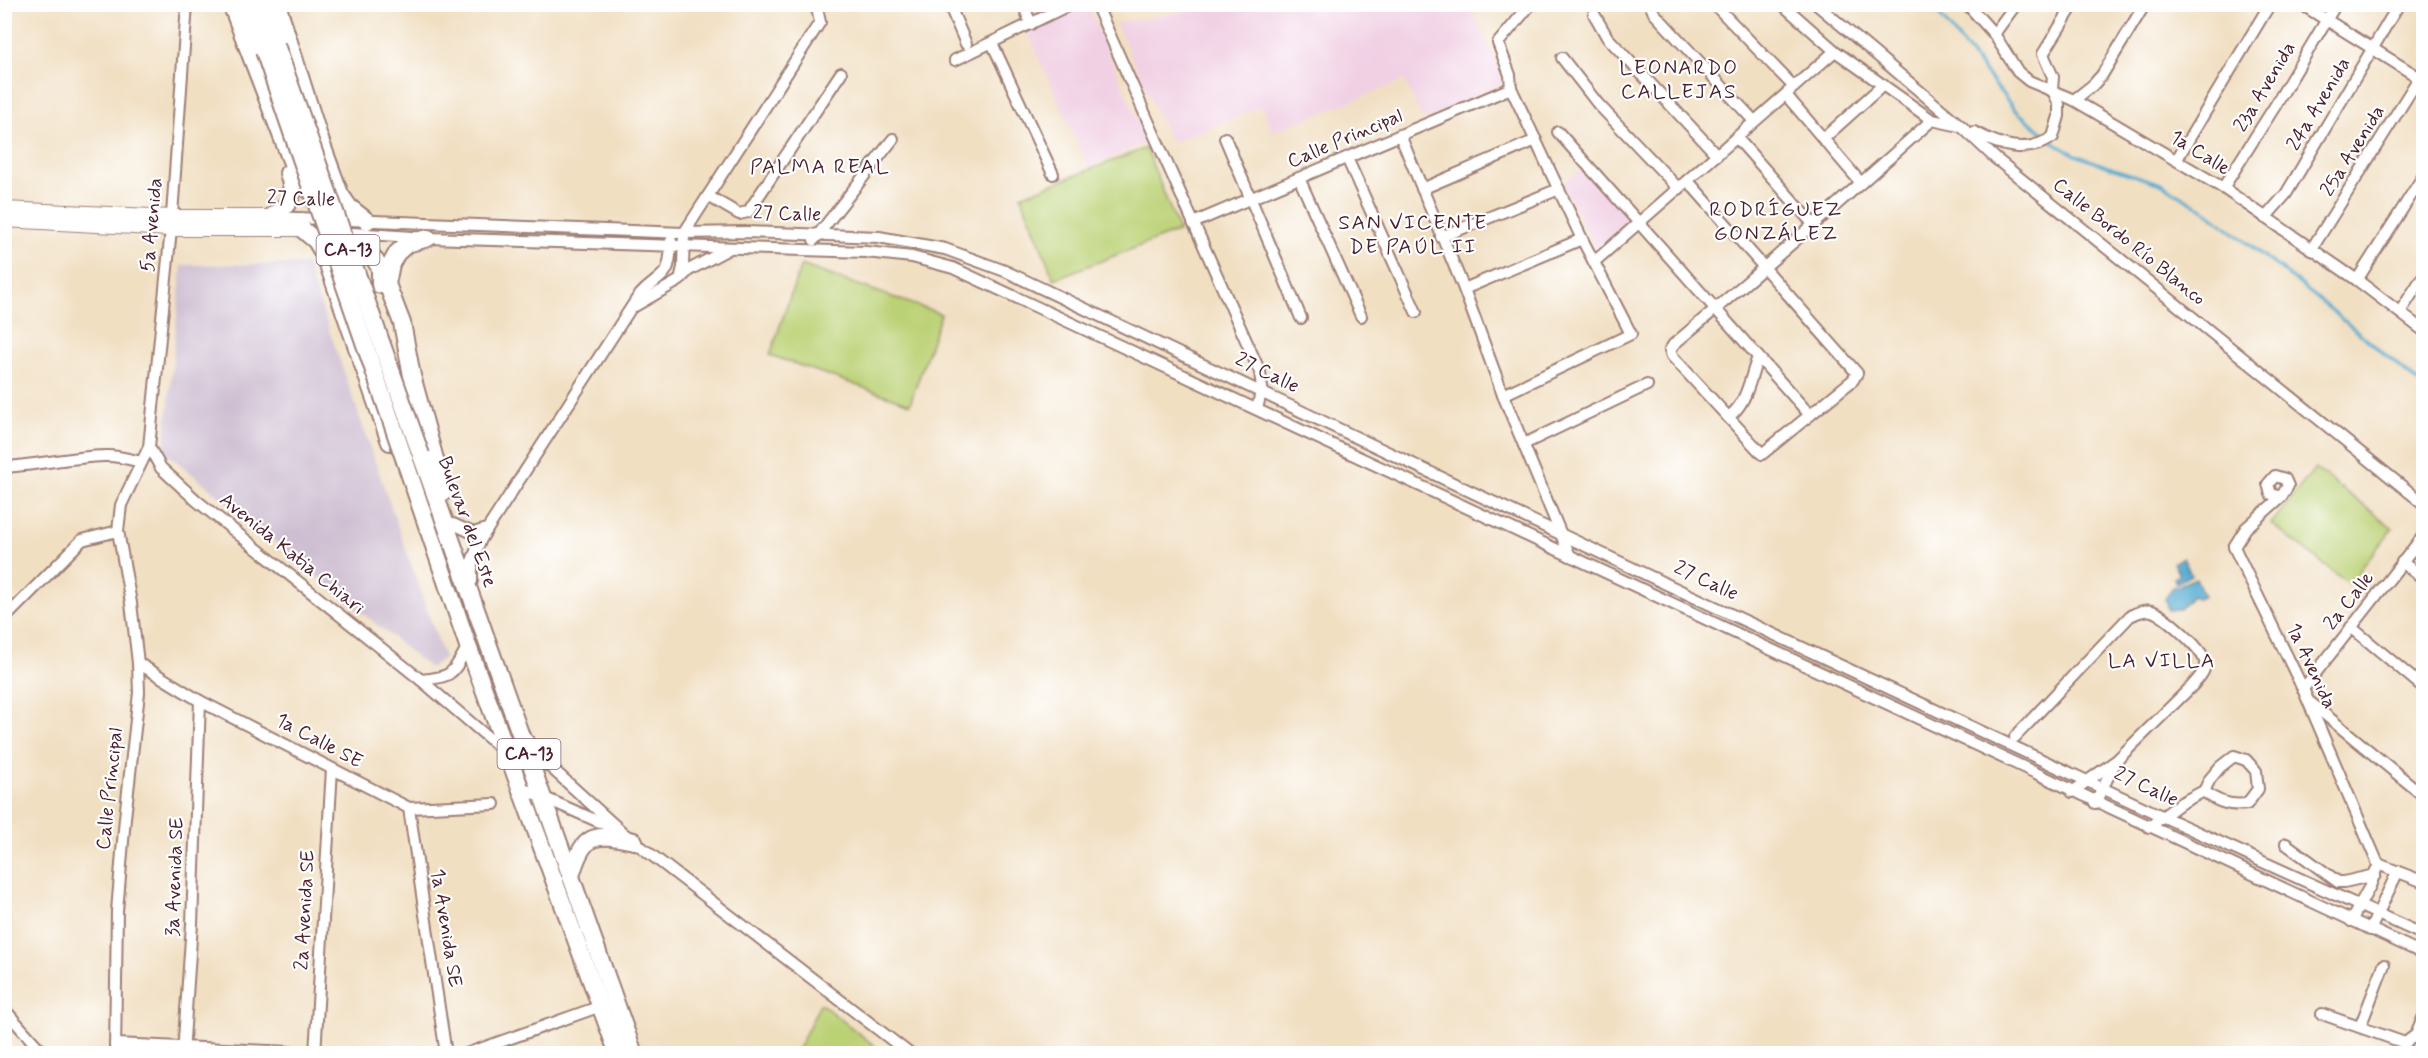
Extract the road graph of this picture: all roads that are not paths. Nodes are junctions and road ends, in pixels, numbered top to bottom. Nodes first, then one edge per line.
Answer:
1 (187, 4) edge
2 (231, 4) edge
3 (246, 4) edge
4 (262, 4) edge
5 (277, 4) edge
6 (816, 4) edge
7 (949, 4) edge
8 (1023, 4) edge
9 (1071, 4) edge
10 (1096, 4) edge
11 (1531, 4) edge
12 (1650, 4) edge
13 (1714, 4) edge
14 (1782, 4) edge
15 (1816, 4) edge
16 (1967, 4) edge
17 (2016, 4) edge
18 (2074, 4) edge
19 (2145, 4) edge
20 (2270, 4) edge
21 (2301, 4) edge
22 (2336, 4) edge
23 (2399, 4) edge
24 (1594, 15) dead end
25 (2326, 20) junction
26 (1031, 24) junction
27 (1994, 34) junction
28 (992, 43) junction
29 (966, 44) dead end
30 (270, 48) junction
31 (2372, 48) junction
32 (1835, 51) junction
33 (1562, 58) dead end
34 (955, 60) dead end
35 (841, 73) dead end
36 (2422, 76) edge
37 (1883, 85) junction
38 (1511, 88) junction
39 (2052, 89) junction
40 (1790, 91) junction
41 (2074, 100) junction
42 (1932, 120) junction
43 (1754, 122) junction
44 (1961, 126) junction
45 (279, 131) junction
46 (1558, 132) dead end
47 (1400, 135) junction
48 (1225, 138) dead end
49 (1737, 138) junction
50 (1823, 138) junction
51 (893, 139) dead end
52 (1536, 140) junction
53 (1717, 155) junction
54 (1347, 158) junction
55 (2177, 159) junction
56 (331, 171) junction
57 (1053, 174) dead end
58 (2424, 175) edge
59 (1299, 178) junction
60 (1688, 181) junction
61 (1861, 183) junction
62 (2223, 188) junction
63 (1422, 189) junction
64 (1559, 189) junction
65 (1679, 189) junction
66 (708, 196) junction
67 (1251, 198) junction
68 (4, 209) edge
69 (271, 217) junction
70 (2265, 218) junction
71 (4, 220) edge
72 (368, 221) junction
73 (171, 223) junction
74 (1193, 223) junction
75 (1641, 223) junction
76 (1814, 225) junction
77 (302, 229) junction
78 (671, 232) junction
79 (684, 232) junction
80 (818, 235) junction
81 (1441, 237) junction
82 (428, 238) junction
83 (1582, 239) junction
84 (929, 245) junction
85 (671, 246) junction
86 (684, 247) junction
87 (732, 247) junction
88 (807, 249) junction
89 (2311, 250) junction
90 (966, 257) junction
91 (919, 259) junction
92 (1594, 262) junction
93 (1765, 268) junction
94 (960, 271) junction
95 (2424, 275) edge
96 (680, 280) junction
97 (2357, 280) junction
98 (1464, 289) junction
99 (336, 293) junction
100 (630, 309) junction
101 (1715, 310) junction
102 (1416, 312) dead end
103 (2400, 312) junction
104 (1361, 316) dead end
105 (1301, 318) dead end
106 (2424, 331) edge
107 (1758, 357) junction
108 (412, 376) junction
109 (1647, 385) dead end
110 (1261, 393) junction
111 (1503, 395) junction
112 (1257, 409) junction
113 (1810, 415) junction
114 (1728, 417) junction
115 (1524, 444) junction
116 (149, 447) junction
117 (141, 462) junction
118 (4, 467) edge
119 (2281, 497) dead end
120 (2424, 504) edge
121 (453, 524) junction
122 (487, 529) junction
123 (118, 531) junction
124 (1560, 533) junction
125 (2424, 535) edge
126 (1570, 556) junction
127 (2403, 562) junction
128 (2424, 579) edge
129 (472, 580) junction
130 (450, 595) junction
131 (475, 607) junction
132 (4, 619) edge
133 (2351, 627) junction
134 (468, 646) junction
135 (138, 663) junction
136 (1870, 679) junction
137 (421, 680) junction
138 (2424, 688) edge
139 (2303, 689) junction
140 (1859, 692) junction
141 (2308, 700) junction
142 (200, 701) junction
143 (519, 726) junction
144 (2015, 737) dead end
145 (508, 755) junction
146 (2117, 760) junction
147 (332, 769) junction
148 (2089, 781) junction
149 (520, 787) junction
150 (2102, 787) junction
151 (2204, 791) junction
152 (2072, 792) junction
153 (2424, 796) edge
154 (544, 797) junction
155 (2095, 802) junction
156 (494, 804) dead end
157 (409, 808) junction
158 (2164, 817) junction
159 (2149, 827) junction
160 (628, 837) junction
161 (2286, 844) dead end
162 (2377, 870) junction
163 (2398, 872) junction
164 (563, 879) junction
165 (2424, 882) edge
166 (2360, 905) junction
167 (2378, 914) junction
168 (2351, 921) junction
169 (2370, 930) junction
170 (2424, 935) edge
171 (2424, 954) edge
172 (2384, 965) dead end
173 (601, 1006) junction
174 (4, 1009) edge
175 (2322, 1014) dead end
176 (2424, 1016) edge
177 (2360, 1027) junction
178 (115, 1049) edge
179 (183, 1050) edge
180 (44, 1053) edge
181 (315, 1053) edge
182 (333, 1053) edge
183 (446, 1053) edge
184 (466, 1053) edge
185 (618, 1053) edge
186 (634, 1053) edge
187 (909, 1053) edge

1 - 73 street, 5a Avenida
2 - 45 highway
3 - 30 highway, Bulevar del Este / CA-13
4 - 30 highway, Bulevar del Este / CA-13
5 - 56 highway
6 - 66 street
7 - 29 street
8 - 26 street
9 - 26 street
10 - 74 street
11 - 38 street
12 - 43 street
13 - 40 street
14 - 32 street
15 - 44 street, Calle Bordo Río Blanco
16 - 27 street, 1a Calle
17 - 27 street
18 - 39 street
19 - 41 street
20 - 55 street
21 - 25 street
22 - 25 street, 23a Avenida
23 - 31 street, 24a Avenida
24 - 53 street
25 - 31 street
25 - 62 street, 23a Avenida
26 - 28 street
27 - 39 street, 1a Calle
28 - 34 street
28 - 57 street
30 - 130 highway, Bulevar del Este / CA-13, bridge
30 - 131 highway, Bulevar del Este / CA-13, bridge
31 - 36 street
31 - 70 street, 24a Avenida
32 - 37 street
32 - 40 street
33 - 65 street
35 - 66 street
36 - 89 street, 25a Avenida
37 - 42 street
37 - 50 street
38 - 47 street, Calle Principal
38 - 52 street
39 - 41 street, 1a Calle
39 - 44 street
40 - 43 street
40 - 50 street
41 - 55 street, 1a Calle
42 - 44 street
42 - 61 street
43 - 49 street
44 - 120 street, Calle Bordo Río Blanco
45 - 56 highway
45 - 69 highway
46 - 75 street
47 - 54 street, Calle Principal
47 - 63 street
48 - 67 street
49 - 53 street
49 - 76 street
50 - 61 street
51 - 80 street
52 - 63 street
52 - 64 street
53 - 60 street
54 - 59 street, Calle Principal
54 - 102 street
55 - 62 street, 1a Calle
56 - 72 highway
58 - 97 street
59 - 67 street, Calle Principal
59 - 104 street
60 - 65 street
60 - 93 street
61 - 76 street
62 - 70 street, 1a Calle
63 - 81 street
64 - 81 street
64 - 83 street
65 - 75 street
66 - 79 street
67 - 74 street, Calle Principal
67 - 105 street
68 - 73 main road, 27 Calle
69 - 72 street, 27 Calle
69 - 73 main road, 27 Calle
70 - 89 street, 1a Calle
71 - 73 main road
72 - 78 street, 27 Calle
73 - 77 main road, 27 Calle
73 - 116 street, 5a Avenida
74 - 110 street
75 - 92 street
75 - 101 street
76 - 93 street
77 - 82 street, 27 Calle
77 - 99 highway
78 - 79 street, 27 Calle
78 - 85 street
79 - 80 street, 27 Calle
79 - 86 street
80 - 84 street, 27 Calle
80 - 88 street
81 - 98 street
82 - 85 street, 27 Calle
82 - 108 highway
83 - 92 street
83 - 98 street
84 - 90 street, 27 Calle
84 - 91 street
85 - 86 street, 27 Calle
85 - 100 street
86 - 87 street, 27 Calle
86 - 96 street
87 - 88 street, 27 Calle
87 - 96 street
88 - 91 street, 27 Calle
89 - 97 street, 1a Calle
90 - 94 street
90 - 110 street, 27 Calle
91 - 94 street, 27 Calle
92 - 111 street
93 - 101 street
93 - 113 street
94 - 112 street, 27 Calle
95 - 103 street
96 - 100 street
97 - 103 street, 1a Calle
98 - 111 street
99 - 108 highway
99 - 130 highway
100 - 122 street
101 - 107 street
101 - 114 street
103 - 106 street, 1a Calle
107 - 113 street
107 - 114 street
108 - 121 highway
109 - 115 street
110 - 112 street
110 - 124 street, 27 Calle
111 - 115 street
112 - 126 street, 27 Calle
113 - 114 street
115 - 124 street
116 - 117 street, Calle Principal
116 - 137 street, Avenida Katia Chiari
117 - 118 street
117 - 123 street, Calle Principal
119 - 139 street, 1a Avenida
121 - 122 street
121 - 129 highway
122 - 129 street
123 - 132 street
123 - 135 street, Calle Principal
124 - 126 street
124 - 136 street, 27 Calle
125 - 127 street, 2a Calle
126 - 140 street, 27 Calle
127 - 128 street
127 - 133 street, 2a Calle
129 - 131 highway
130 - 134 highway, Bulevar del Este / CA-13
131 - 143 highway, Bulevar del Este / CA-13
133 - 138 street
133 - 139 street, 2a Calle
134 - 137 street
134 - 145 highway, Bulevar del Este / CA-13
135 - 142 street, 1a Calle SE
135 - 178 street, Calle Principal
136 - 140 street
136 - 148 street, 27 Calle
137 - 145 street, Avenida Katia Chiari
139 - 141 street, 1a Avenida
140 - 152 street, 27 Calle
141 - 153 street
141 - 162 street, 1a Avenida
142 - 147 street, 1a Calle SE
142 - 179 street, 3a Avenida SE
143 - 154 highway, Bulevar del Este / CA-13
143 - 160 street
144 - 146 street
145 - 149 highway, Bulevar del Este / CA-13
146 - 148 street
146 - 150 street
147 - 157 street, 1a Calle SE
147 - 181 street, 2a Avenida SE
148 - 150 street, 27 Calle
148 - 152 street
149 - 154 street
149 - 164 highway, Bulevar del Este / CA-13
150 - 155 street
150 - 158 street, 27 Calle
151 - 151 street
151 - 158 street
152 - 155 street, 27 Calle
154 - 160 street
154 - 164 highway, Bulevar del Este / CA-13
155 - 159 street, 27 Calle
156 - 157 street, 1a Calle SE
157 - 183 street, 1a Avenida SE
158 - 159 street
158 - 166 street, 27 Calle
159 - 168 street, 27 Calle
160 - 164 highway
160 - 187 street
161 - 162 street
162 - 163 street
162 - 166 street
163 - 165 street
163 - 167 street
164 - 173 highway, Bulevar del Este / CA-13
164 - 186 highway, Bulevar del Este / CA-13
166 - 167 street, 27 Calle
166 - 168 street
167 - 169 street
167 - 170 street, 27 Calle
168 - 169 street, 27 Calle
169 - 171 street, 27 Calle
172 - 177 street
173 - 184 street
173 - 185 highway, Bulevar del Este / CA-13
174 - 180 street
175 - 177 street
176 - 177 street
178 - 179 street
179 - 181 street
181 - 182 street

